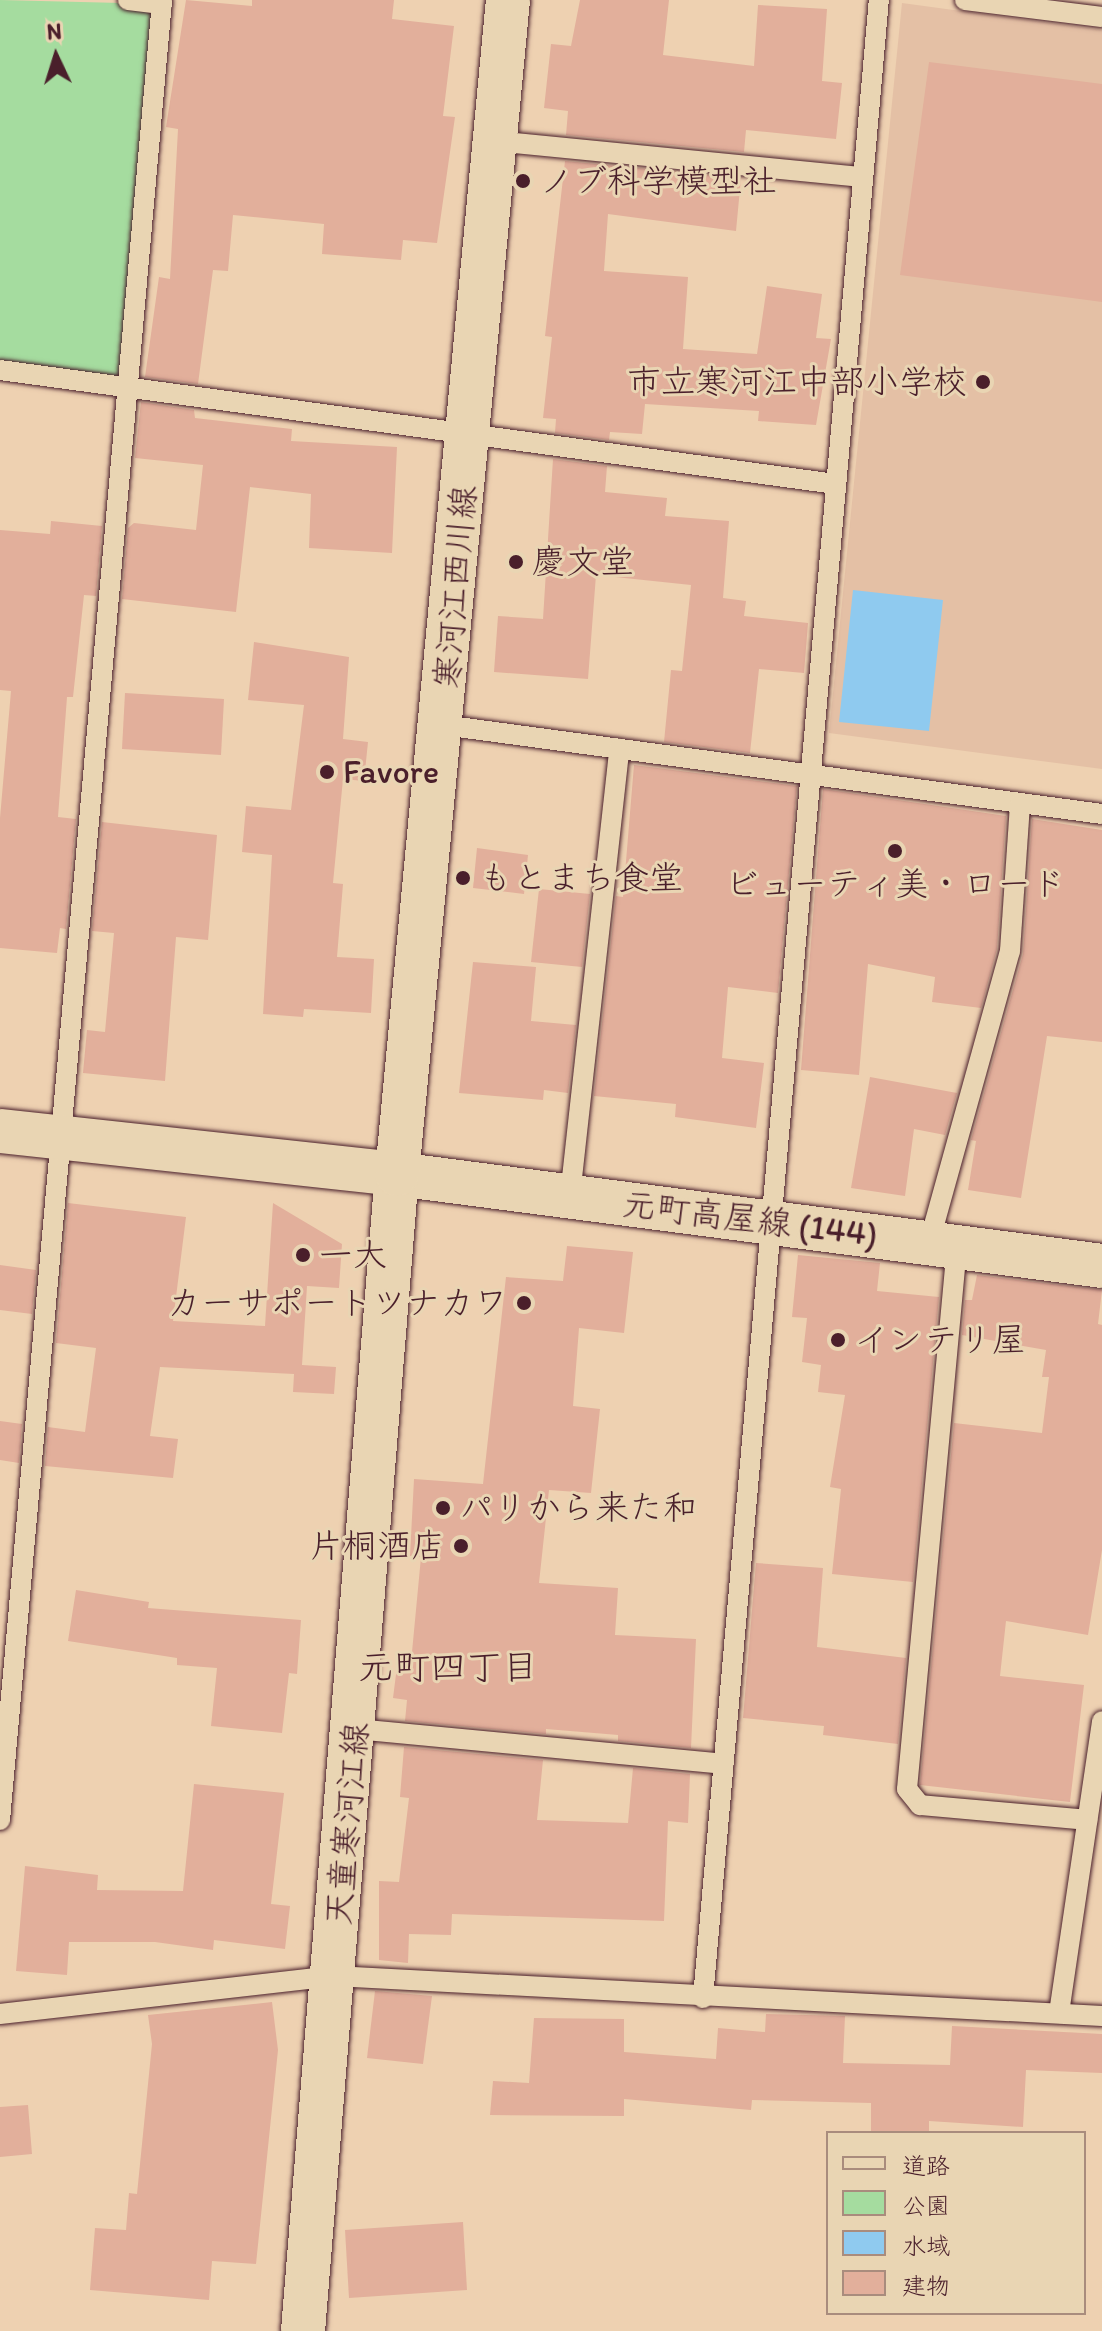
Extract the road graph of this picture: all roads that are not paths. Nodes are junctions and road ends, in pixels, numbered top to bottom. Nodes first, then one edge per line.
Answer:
1 (128, 0) edge
2 (508, 0) edge
3 (879, 0) edge
4 (965, 0) edge
5 (162, 2) edge
6 (1102, 17) edge
7 (494, 141) junction
8 (860, 177) junction
9 (0, 370) edge
10 (128, 388) junction
11 (467, 436) junction
12 (835, 484) junction
13 (443, 725) junction
14 (619, 749) junction
15 (809, 774) junction
16 (1020, 803) junction
17 (1102, 814) edge
18 (0, 1131) edge
19 (60, 1137) junction
20 (397, 1174) junction
21 (570, 1196) junction
22 (770, 1222) junction
23 (943, 1244) junction
24 (1102, 1266) edge
25 (1102, 1721) edge
26 (355, 1729) junction
27 (723, 1764) junction
28 (0, 1820) edge
29 (1087, 1820) junction
30 (334, 1976) junction
31 (703, 1998) junction
32 (1059, 2013) junction
33 (0, 2014) edge
34 (1102, 2016) edge
35 (303, 2331) edge

1 - 5 lane
2 - 7 main road, 寒河江西川線
3 - 8 lane
4 - 6 lane
5 - 10 lane
7 - 8 lane
7 - 11 main road, 寒河江西川線
8 - 12 lane
9 - 10 lane
10 - 11 lane
10 - 19 lane
11 - 12 lane
11 - 13 main road, 寒河江西川線
12 - 15 lane
13 - 14 lane
13 - 20 main road, 寒河江西川線
14 - 15 lane
14 - 21 lane
15 - 16 lane
15 - 22 lane
16 - 17 lane
16 - 23 lane
18 - 19 main road, 元町高屋線 (144)
19 - 20 main road, 元町高屋線 (144)
19 - 28 lane
20 - 21 main road, 元町高屋線 (144)
20 - 26 main road, 天童寒河江線
21 - 22 main road, 元町高屋線 (144)
22 - 23 main road, 元町高屋線 (144)
22 - 27 lane
23 - 24 main road, 元町高屋線 (144)
23 - 29 lane
25 - 29 lane
26 - 27 lane
26 - 30 main road, 天童寒河江線
27 - 31 lane
29 - 32 lane
30 - 31 lane
30 - 33 lane
30 - 35 main road, 天童寒河江線
31 - 32 lane
32 - 34 lane

